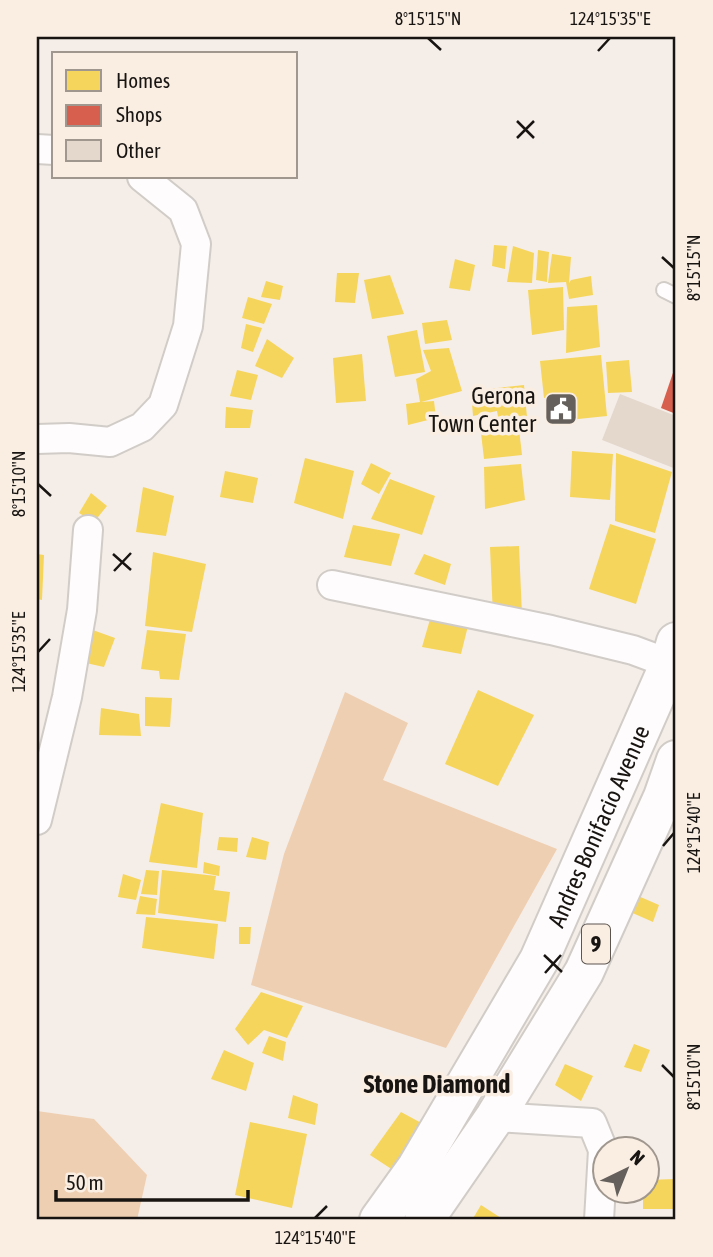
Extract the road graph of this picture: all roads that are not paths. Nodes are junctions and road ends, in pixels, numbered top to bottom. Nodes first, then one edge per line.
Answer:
1 (143, 178) edge
2 (37, 439) edge
3 (88, 530) dead end
4 (332, 585) dead end
5 (674, 657) edge
6 (676, 760) edge
7 (37, 820) edge
8 (495, 1117) junction
9 (379, 1220) edge
10 (424, 1220) edge
11 (599, 1220) edge

1 - 2 street
3 - 7 street
4 - 5 street
5 - 9 highway, Andres Bonifacio Avenue / 9
6 - 8 highway, Andres Bonifacio Avenue / 9
8 - 10 highway, Andres Bonifacio Avenue / 9
8 - 11 street

